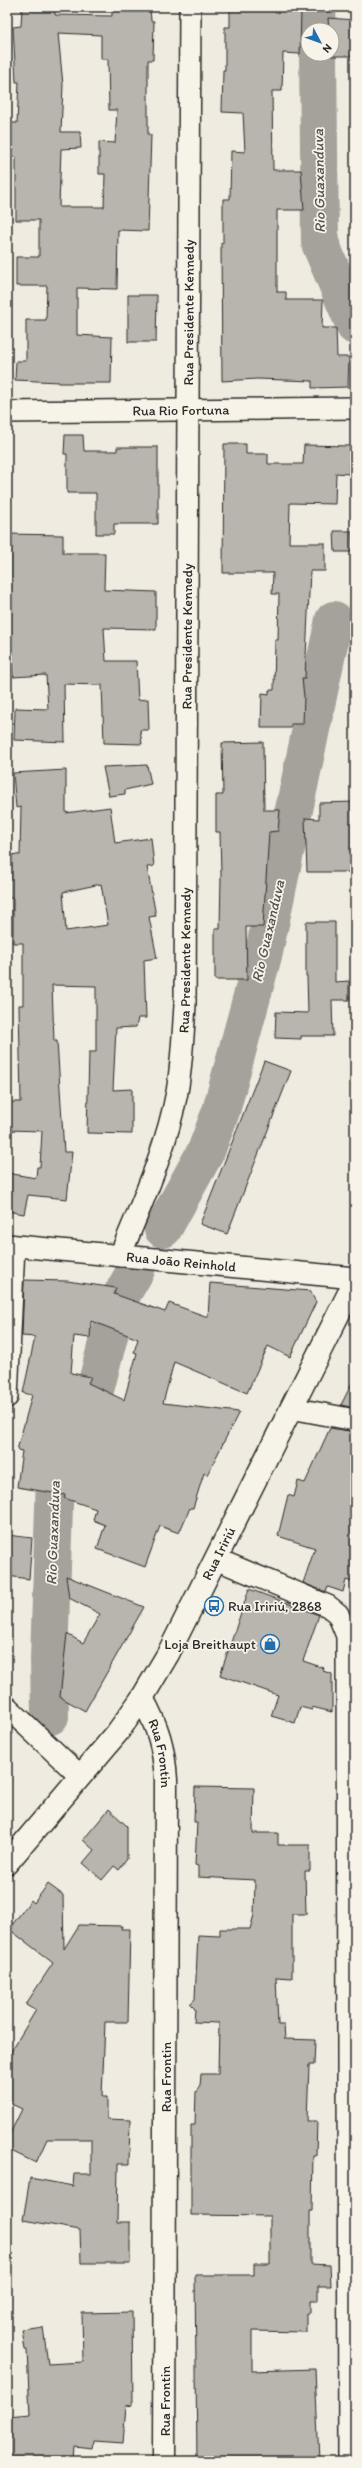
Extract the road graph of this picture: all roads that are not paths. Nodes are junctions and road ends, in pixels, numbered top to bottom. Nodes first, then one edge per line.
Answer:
1 (190, 7) edge
2 (355, 408) edge
3 (186, 410) junction
4 (7, 412) edge
5 (11, 1245) edge
6 (138, 1257) junction
7 (355, 1278) edge
8 (355, 1281) edge
9 (7, 1397) edge
10 (291, 1408) junction
11 (355, 1420) edge
12 (216, 1559) junction
13 (142, 1698) junction
14 (7, 1707) edge
15 (351, 1722) edge
16 (80, 1776) junction
17 (7, 1863) edge
18 (164, 2461) edge
19 (349, 2461) edge

1 - 3 street, Rua Presidente Kennedy
2 - 3 street, Rua Rio Fortuna
3 - 4 street, Rua Rio Fortuna
3 - 6 street, Rua Presidente Kennedy
5 - 6 street, Rua João Reinhold
5 - 9 street
6 - 7 street, Rua João Reinhold
8 - 10 street, Rua Iririú
10 - 11 street
10 - 12 street, Rua Iririú
12 - 13 street, Rua Iririú
12 - 15 street
13 - 16 street, Rua Iririú
13 - 18 street, Rua Frontin
14 - 16 street
15 - 19 street
16 - 17 street, Rua Iririú

